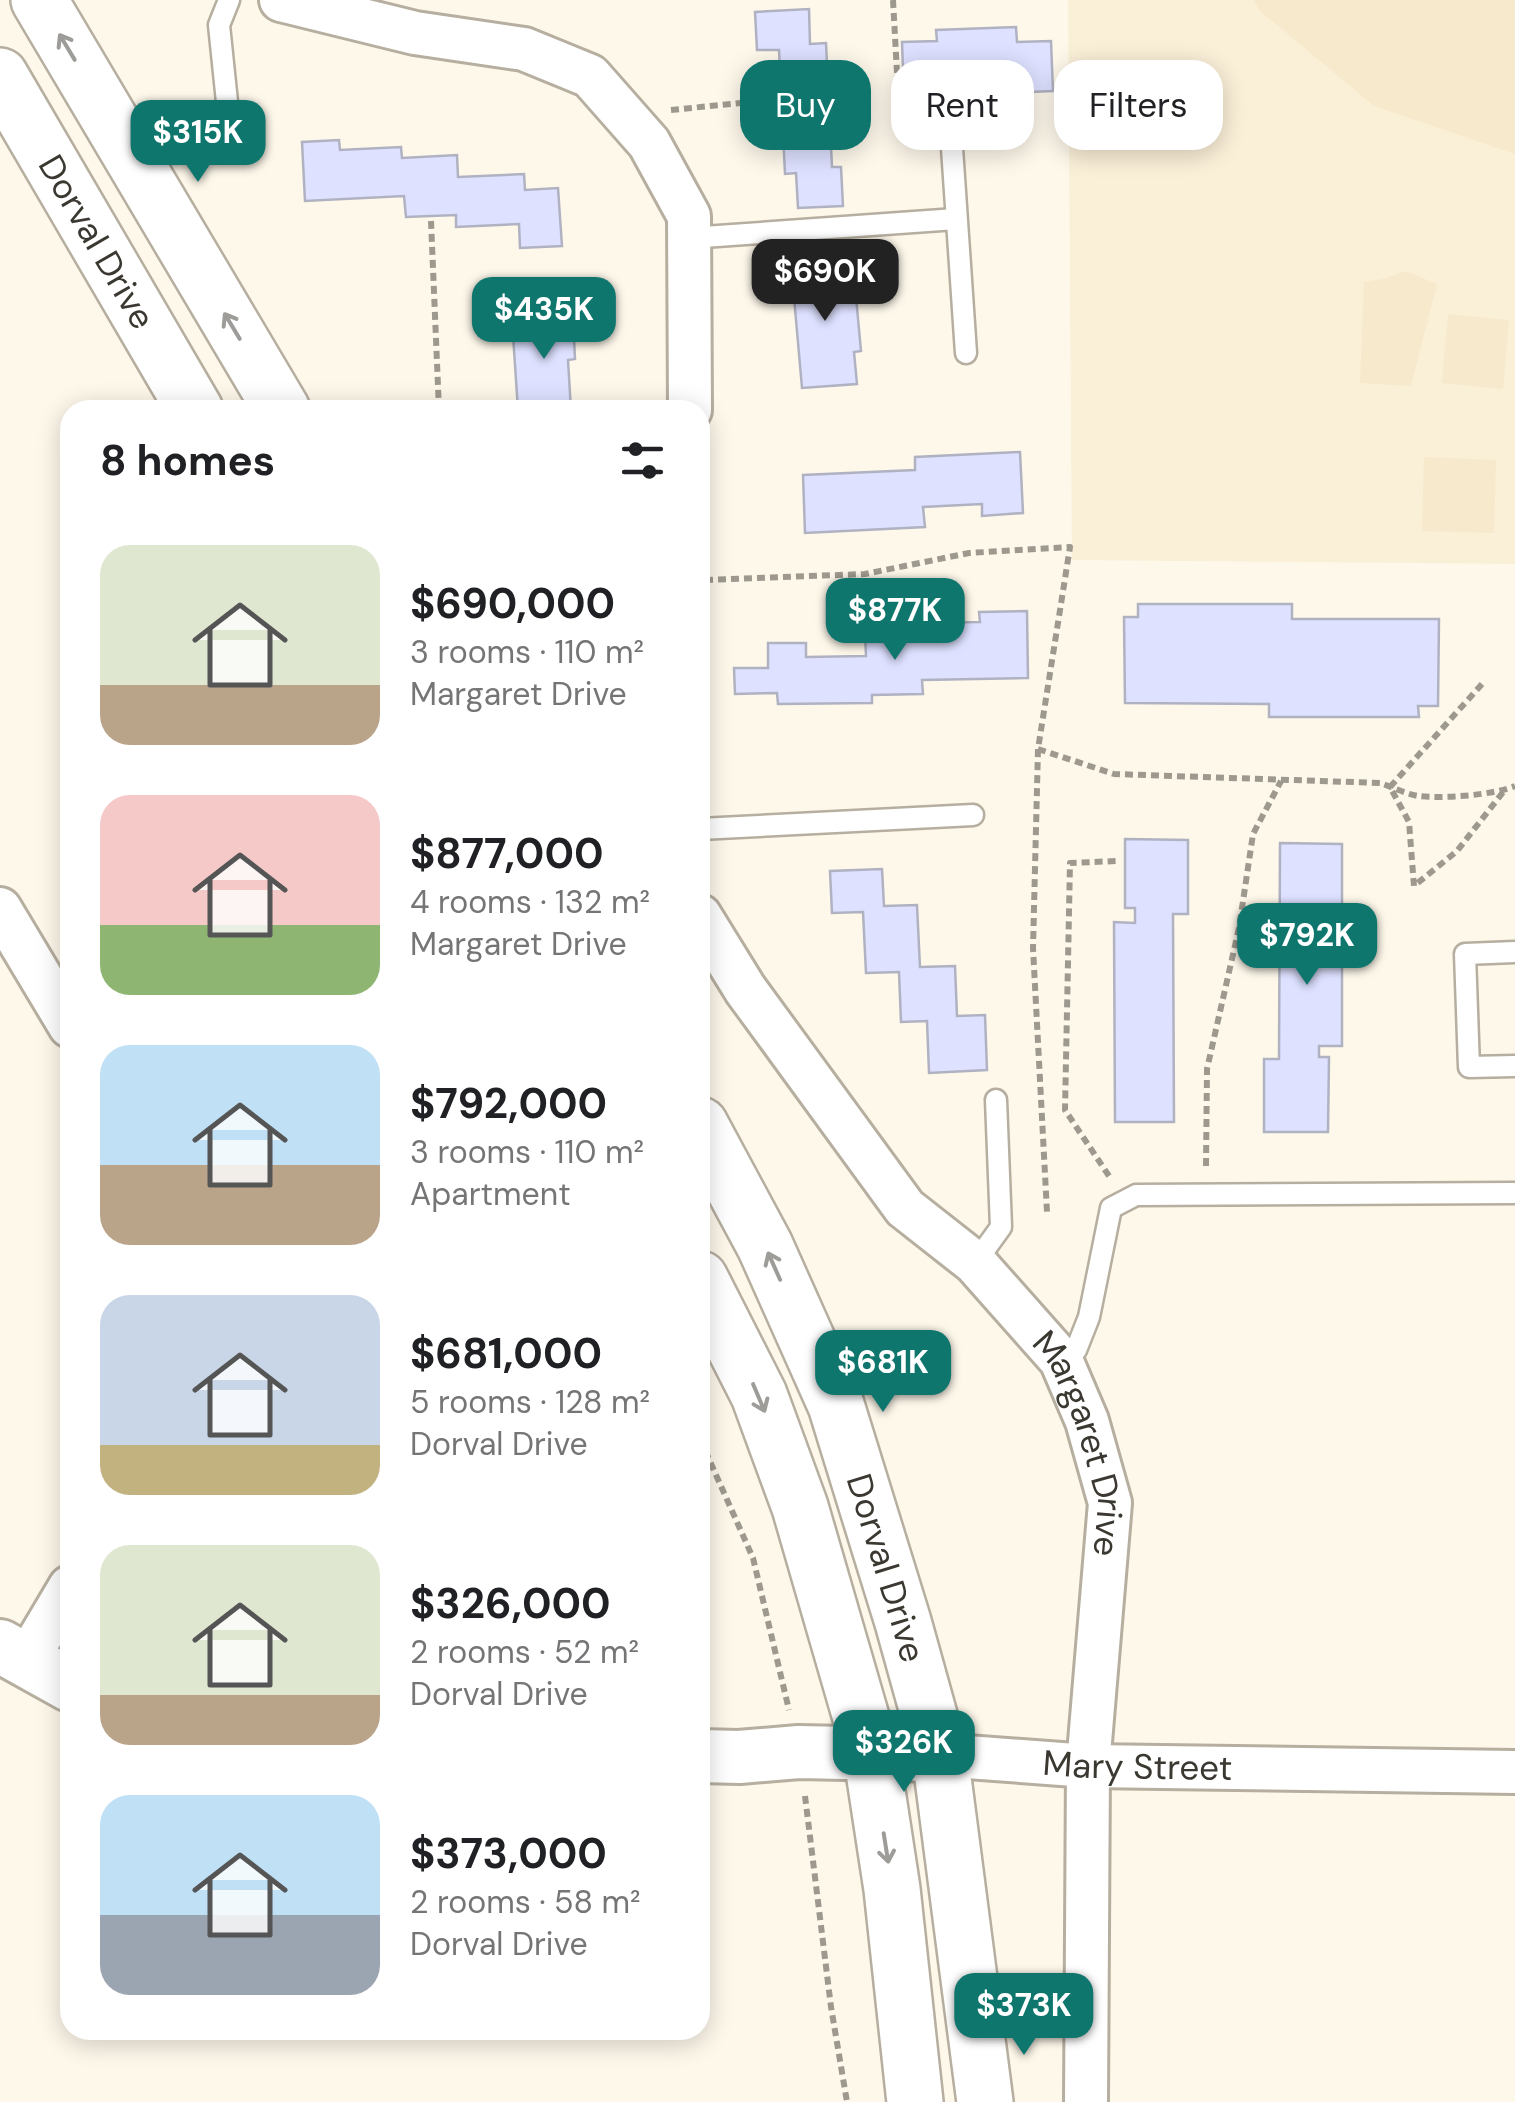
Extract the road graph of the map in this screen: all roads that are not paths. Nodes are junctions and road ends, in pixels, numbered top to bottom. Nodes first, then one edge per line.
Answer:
1 (39, 0) edge
2 (228, 0) edge
3 (282, 0) edge
4 (0, 76) edge
5 (232, 150) dead end
6 (952, 150) edge
7 (956, 219) junction
8 (689, 238) junction
9 (966, 353) dead end
10 (190, 400) edge
11 (276, 400) edge
12 (690, 400) edge
13 (973, 814) dead end
14 (710, 828) edge
15 (0, 909) edge
16 (710, 932) edge
17 (1515, 952) edge
18 (60, 1009) edge
19 (1515, 1066) edge
20 (996, 1100) dead end
21 (710, 1143) edge
22 (1515, 1192) edge
23 (975, 1262) junction
24 (710, 1299) edge
25 (1061, 1360) junction
26 (60, 1608) edge
27 (32, 1664) edge
28 (870, 1752) junction
29 (940, 1755) junction
30 (710, 1756) edge
31 (1088, 1766) junction
32 (1515, 1772) edge
33 (915, 2102) edge
34 (985, 2102) edge
35 (1086, 2102) edge

11 -> 1 main road, Dorval Drive
2 - 5 lane
3 - 8 street
4 - 10 main road, Dorval Drive
6 - 7 lane
7 - 8 lane
7 - 9 lane
8 - 12 street
13 - 14 lane
15 - 18 street
16 - 23 street, Margaret Drive
17 - 19 lane
20 - 23 lane
29 -> 21 main road, Dorval Drive
22 - 25 lane
23 - 25 street, Margaret Drive
24 -> 28 main road, Dorval Drive
25 - 31 street, Margaret Drive
26 - 27 street
28 - 29 street, Mary Street
28 - 30 street, Mary Street
28 -> 33 main road, Dorval Drive
29 - 31 street, Mary Street
29 - 34 main road, Dorval Drive
31 - 32 street, Mary Street
31 - 35 street, Margaret Drive

